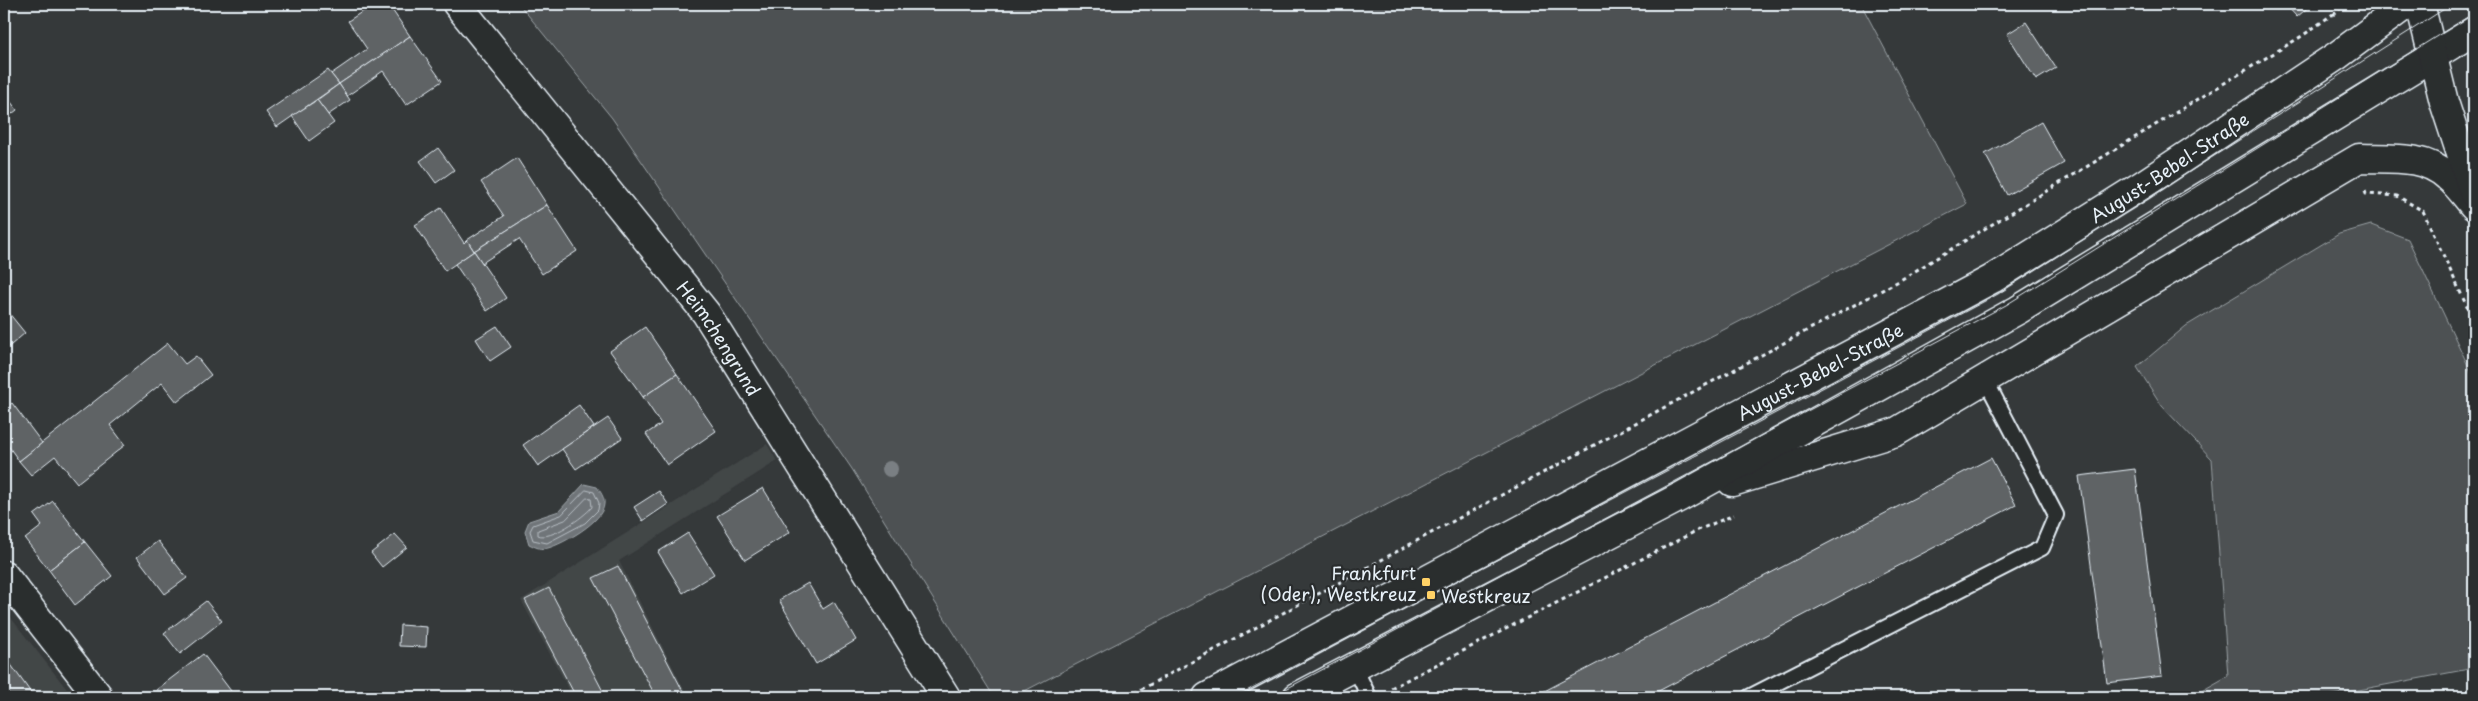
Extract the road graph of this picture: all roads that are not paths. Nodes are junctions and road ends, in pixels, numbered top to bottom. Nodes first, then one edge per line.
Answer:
1 (457, 4) edge
2 (2407, 4) edge
3 (2420, 4) edge
4 (2474, 31) edge
5 (2433, 56) junction
6 (2474, 194) edge
7 (2474, 206) edge
8 (1985, 379) junction
9 (1680, 497) junction
10 (4, 575) edge
11 (1355, 668) junction
12 (1767, 693) edge
13 (99, 697) edge
14 (946, 697) edge
15 (1207, 697) edge
16 (1297, 697) edge
17 (1370, 697) edge
18 (1749, 697) edge

1 - 14 street, Heimchengrund
2 - 15 street, August-Bebel-Straße
3 - 5 street
4 - 5 street
5 - 6 street
5 - 9 street
7 - 8 street
8 - 9 street
8 - 12 lane
9 - 11 street
10 - 13 street
11 - 16 street
11 - 17 lane
12 - 18 lane

